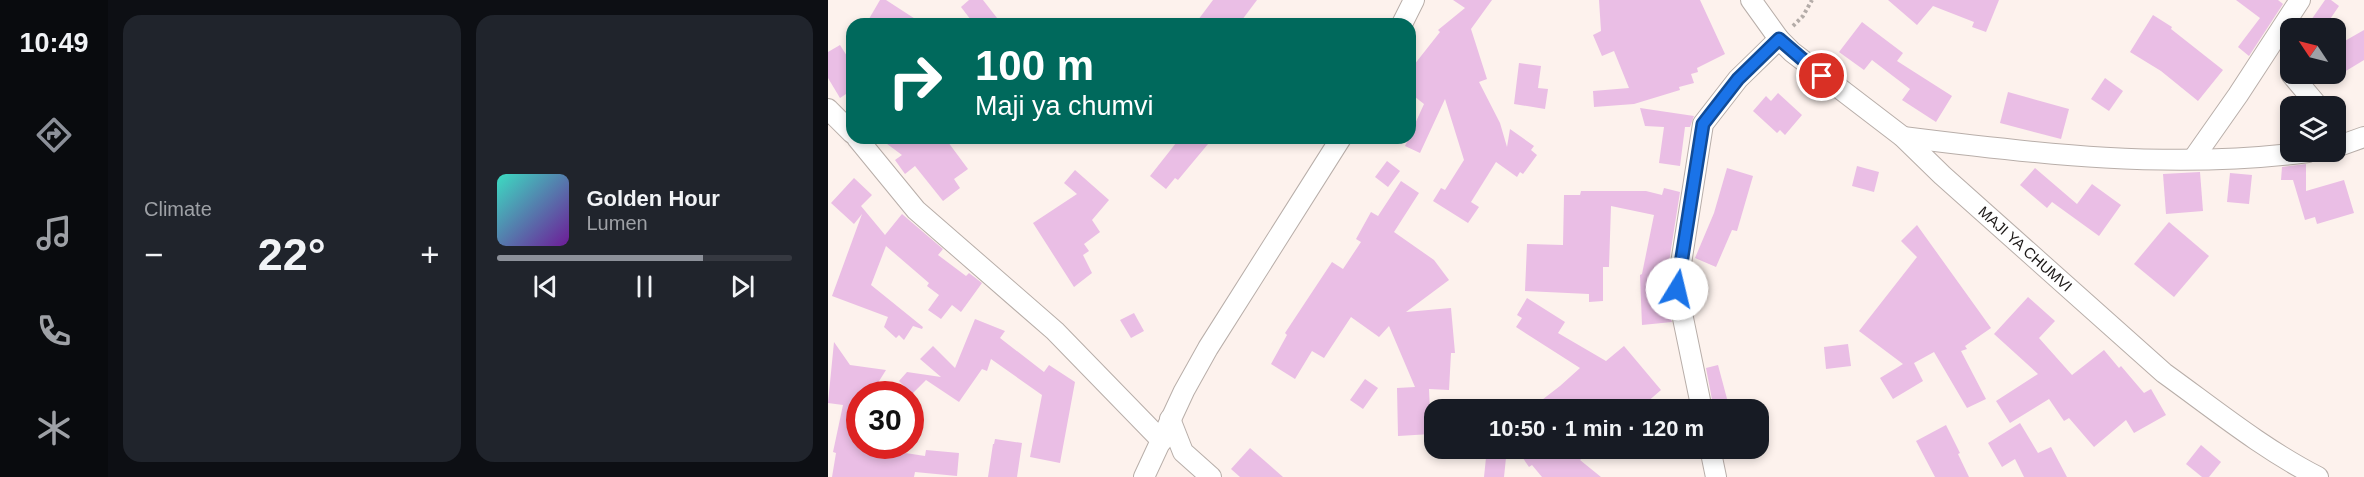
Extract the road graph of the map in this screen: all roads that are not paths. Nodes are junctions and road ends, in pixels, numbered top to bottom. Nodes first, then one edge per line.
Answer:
1 (1414, 0) edge
2 (1751, 0) edge
3 (2300, 0) edge
4 (1405, 18) edge
5 (1779, 39) junction
6 (2269, 47) junction
7 (2280, 60) edge
8 (2300, 84) edge
9 (2310, 96) edge
10 (828, 109) edge
11 (846, 127) edge
12 (1903, 136) junction
13 (862, 144) edge
14 (1337, 144) edge
15 (2280, 156) edge
16 (2193, 159) junction
17 (1700, 399) edge
18 (1170, 419) junction
19 (1162, 441) junction
20 (1712, 459) edge
21 (1144, 477) edge
22 (1211, 477) edge
23 (1716, 477) edge
24 (2318, 477) edge

1 - 4 street
2 - 5 street, MAJI YA CHUMVI
3 - 6 street
5 - 12 street, MAJI YA CHUMVI
5 - 17 street
6 - 7 street
6 - 16 street
8 - 9 street
10 - 11 street
12 - 16 street
12 - 24 street, MAJI YA CHUMVI
13 - 19 street
14 - 18 street
15 - 16 street
18 - 19 street
18 - 22 street
19 - 21 street
20 - 23 street

